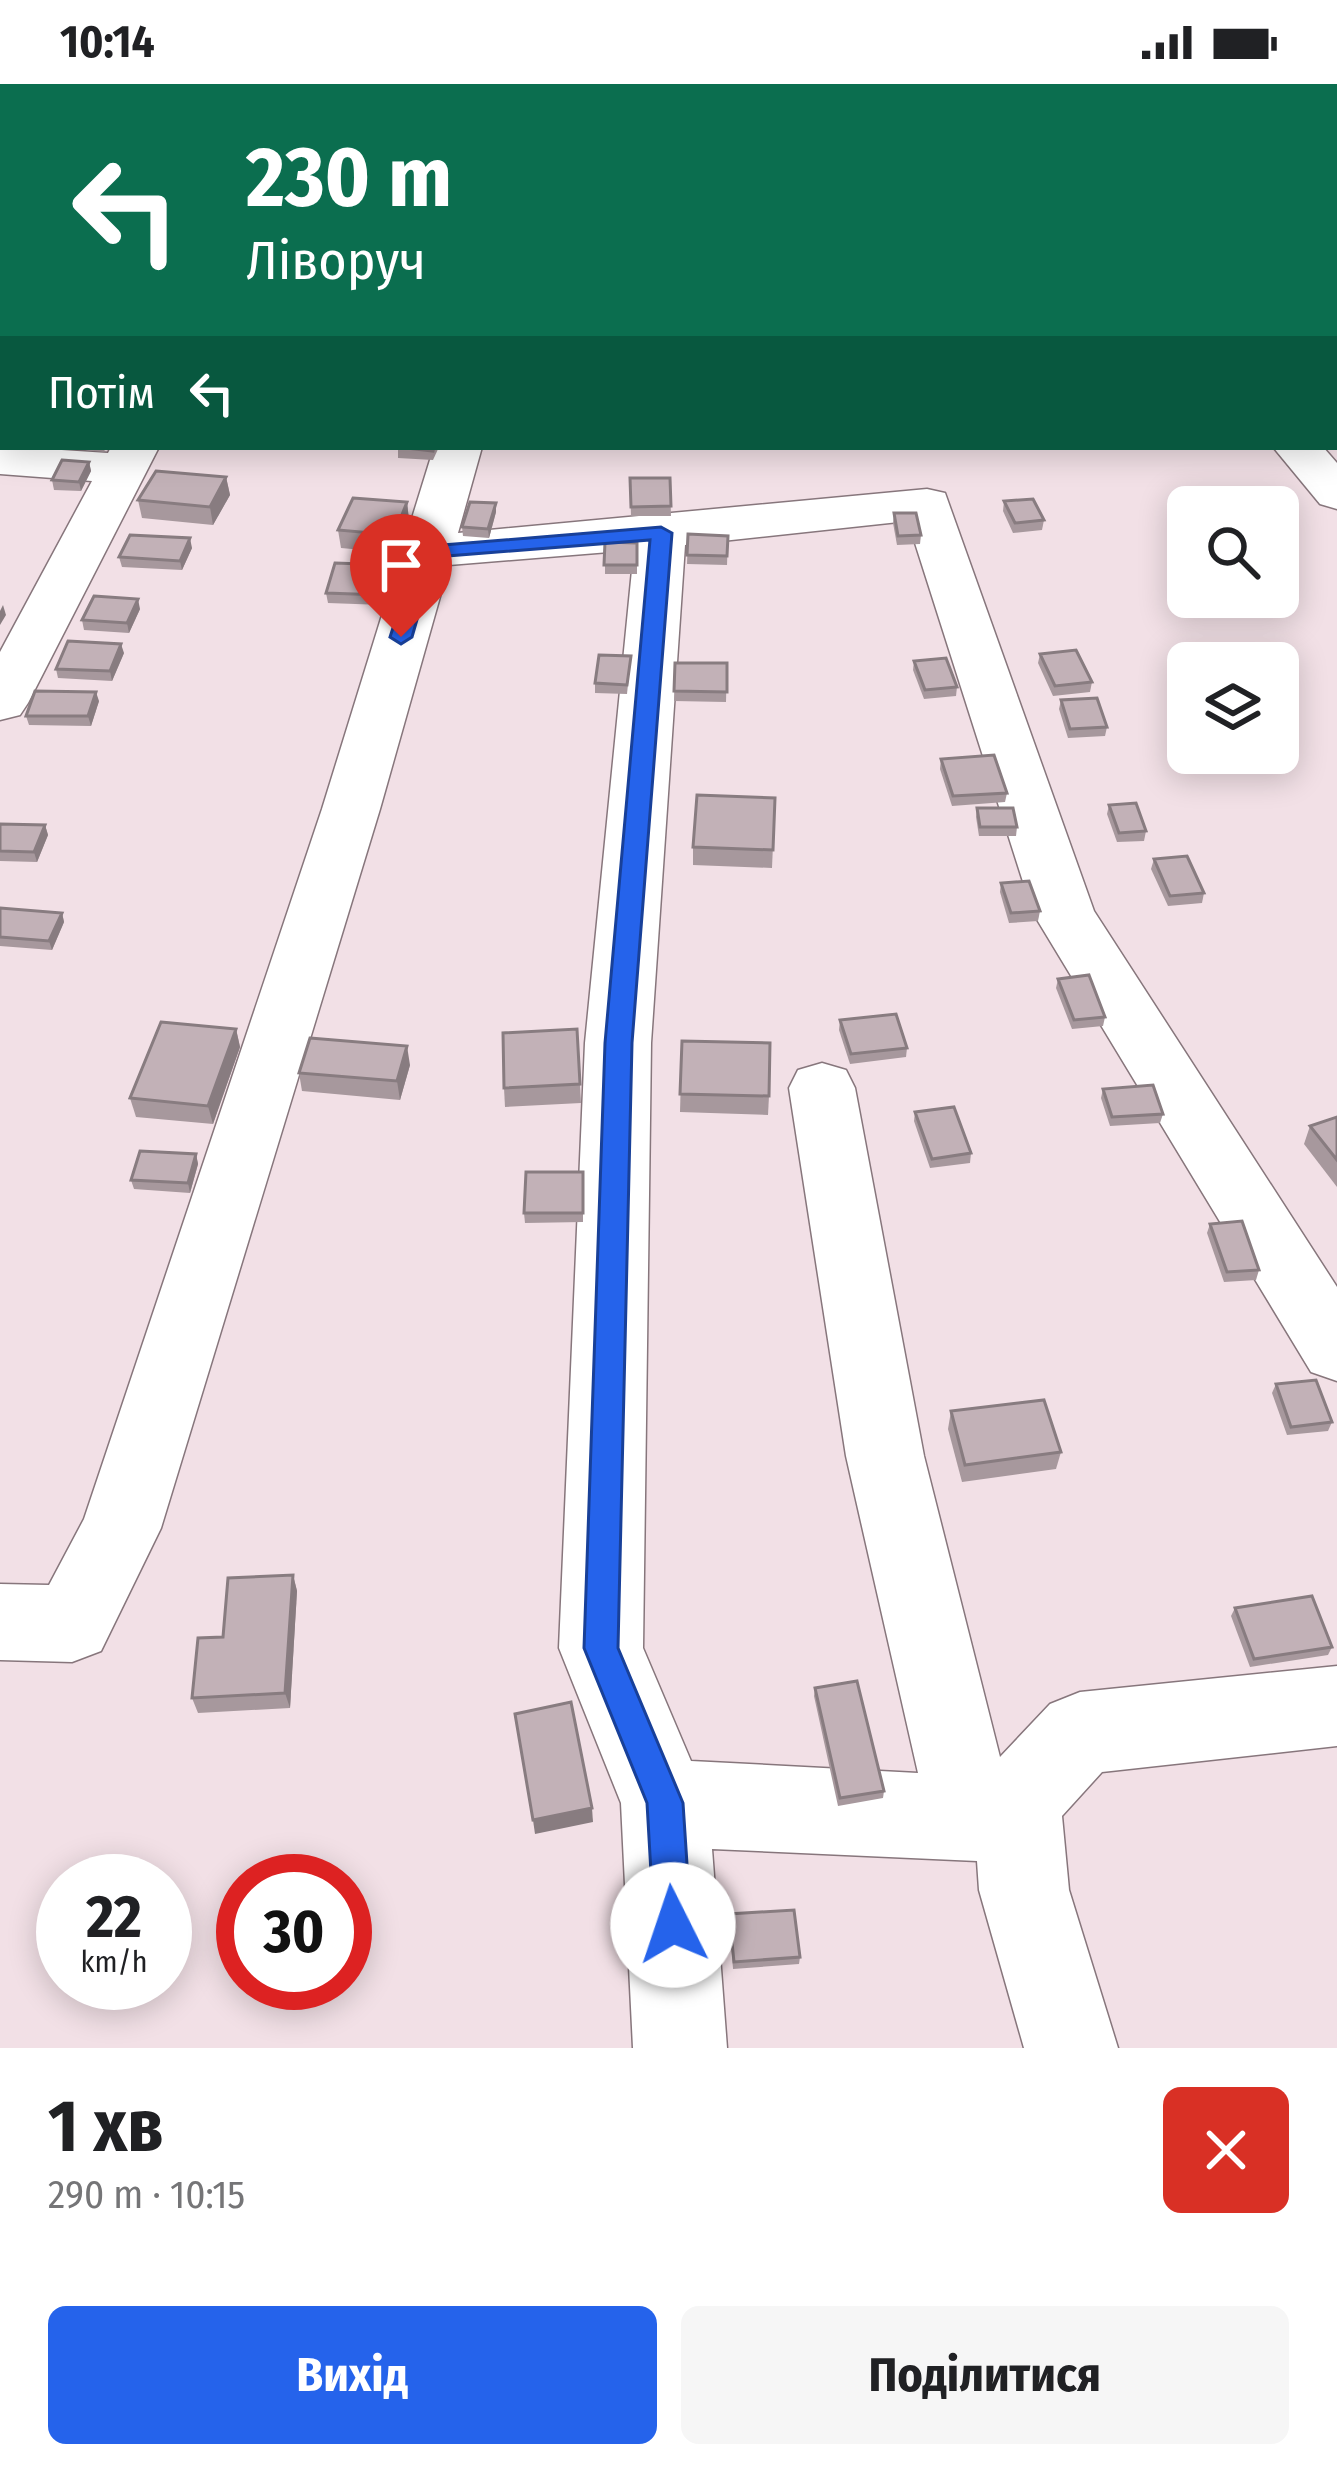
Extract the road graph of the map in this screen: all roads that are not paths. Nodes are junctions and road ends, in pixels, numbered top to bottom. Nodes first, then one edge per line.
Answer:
1 (457, 450) edge
2 (1300, 450) edge
3 (129, 458) edge
4 (0, 460) edge
5 (1337, 494) edge
6 (661, 533) junction
7 (426, 551) junction
8 (0, 703) edge
9 (822, 1088) dead end
10 (1337, 1350) edge
11 (0, 1622) edge
12 (1337, 1706) edge
13 (665, 1803) junction
14 (996, 1810) junction
15 (680, 2048) edge
16 (1071, 2048) edge

1 - 7 street
2 - 5 street
3 - 4 street
3 - 8 street
6 - 7 street
6 - 10 street
6 - 13 street
7 - 11 street
9 - 14 street
12 - 14 street
13 - 14 street
13 - 15 street
14 - 16 street

